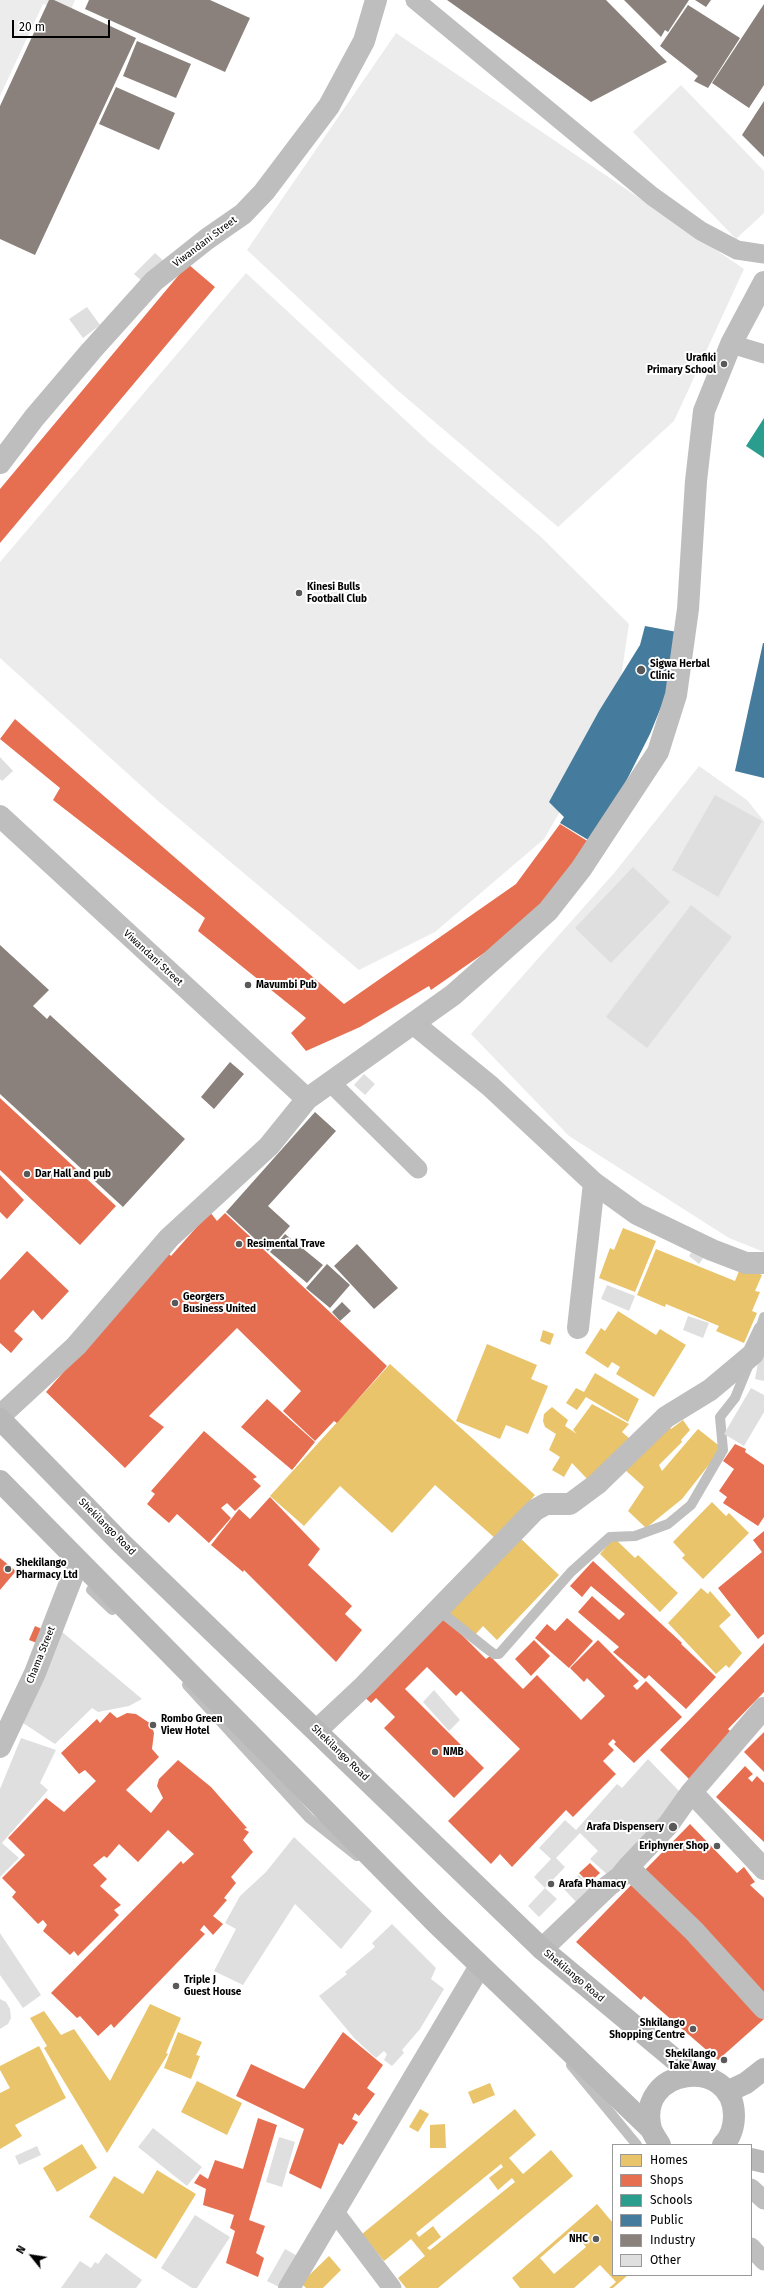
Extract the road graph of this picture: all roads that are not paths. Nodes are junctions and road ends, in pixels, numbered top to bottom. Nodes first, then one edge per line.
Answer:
1 (376, 0) edge
2 (415, 0) edge
3 (764, 254) edge
4 (764, 282) edge
5 (731, 344) junction
6 (764, 354) edge
7 (0, 463) edge
8 (0, 816) edge
9 (414, 1024) junction
10 (331, 1083) junction
11 (307, 1099) junction
12 (418, 1169) dead end
13 (594, 1183) junction
14 (764, 1263) edge
15 (578, 1328) dead end
16 (764, 1331) edge
17 (0, 1417) edge
18 (0, 1481) edge
19 (78, 1562) junction
20 (764, 1709) edge
21 (317, 1730) junction
22 (0, 1747) edge
23 (699, 1800) junction
24 (764, 1869) edge
25 (634, 1873) junction
26 (548, 1954) junction
27 (480, 1966) junction
28 (764, 2008) edge
29 (764, 2069) edge
30 (691, 2074) junction
31 (727, 2092) junction
32 (656, 2137) edge
33 (724, 2144) edge
34 (752, 2159) edge
35 (764, 2162) edge
36 (752, 2189) edge
37 (764, 2200) edge
38 (334, 2211) junction
39 (752, 2248) edge
40 (764, 2261) edge
41 (289, 2288) edge
42 (392, 2288) edge

1 - 7 street, Viwandani Street
2 - 3 lane
4 - 5 street
5 - 6 lane
5 - 9 street
8 - 11 street, Viwandani Street
9 - 10 street
9 - 13 street
10 - 11 street
10 - 12 lane
11 - 17 street
13 - 14 street
13 - 15 street
16 - 21 street
17 - 21 main road, Shekilango Road
18 - 19 main road
19 - 22 street, Chama Street
19 - 27 main road
20 - 23 street
20 - 26 street
21 - 26 main road, Shekilango Road
23 - 24 street
23 - 25 street
25 - 26 street
25 - 28 street
26 - 30 main road, Shekilango Road
27 - 32 main road
27 - 38 street
29 - 31 main road
30 - 31 main road
30 - 32 main road
31 - 33 main road
34 - 35 main road
36 - 37 lane
38 - 41 street
38 - 42 lane
39 - 40 lane

